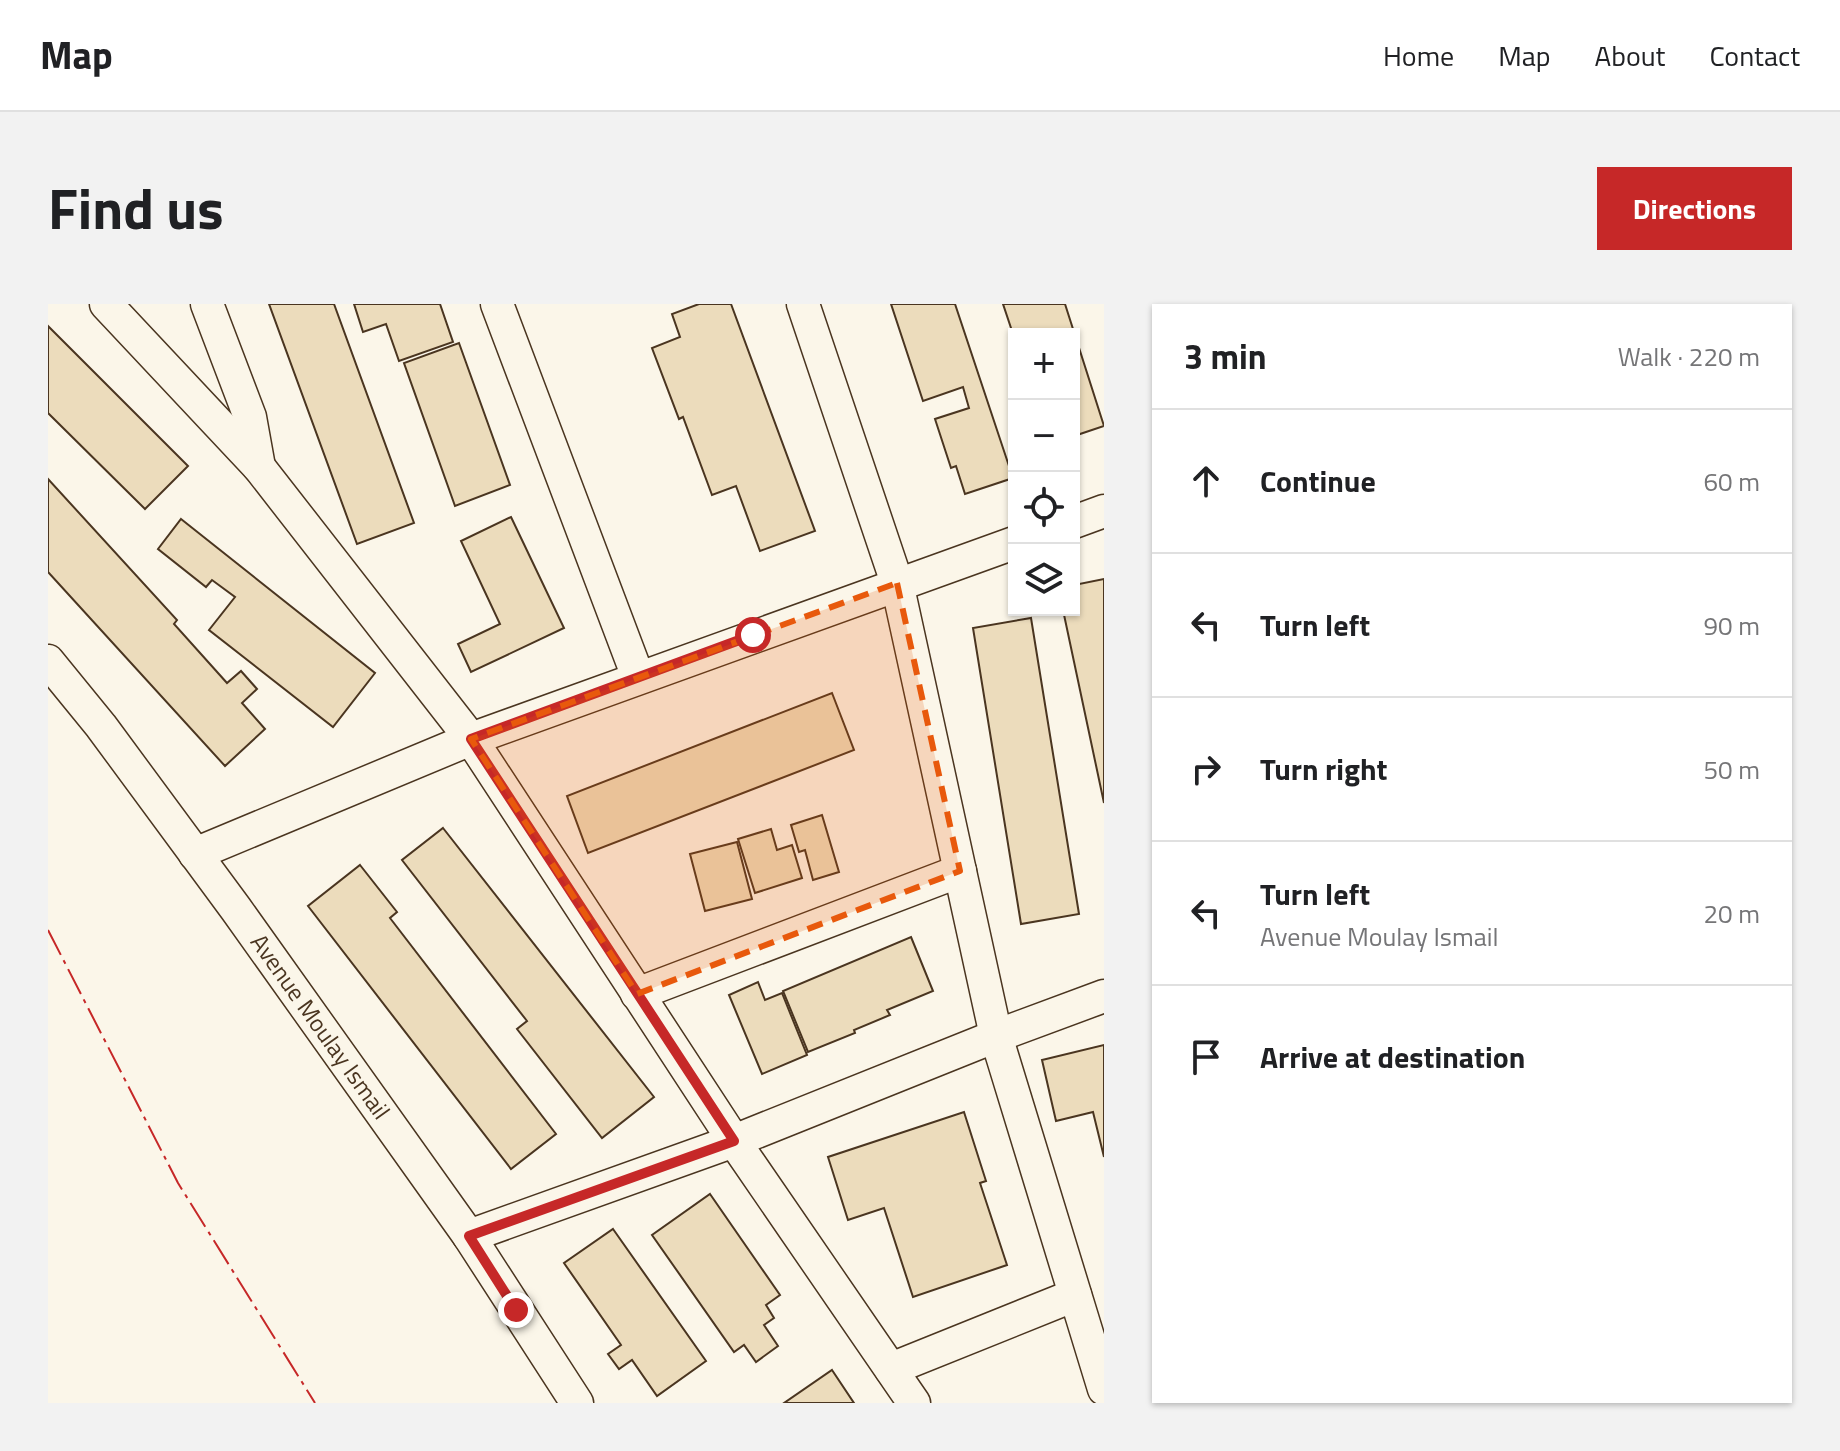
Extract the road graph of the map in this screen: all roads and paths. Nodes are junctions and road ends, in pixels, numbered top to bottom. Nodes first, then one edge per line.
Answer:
1 (106, 304) edge
2 (207, 304) edge
3 (497, 304) edge
4 (803, 304) edge
5 (259, 467) junction
6 (1104, 511) edge
7 (1080, 520) edge
8 (1011, 544) edge
9 (897, 583) junction
10 (48, 661) edge
11 (638, 677) junction
12 (471, 739) junction
13 (195, 854) junction
14 (960, 871) junction
15 (637, 994) junction
16 (1104, 996) edge
17 (996, 1036) junction
18 (734, 1141) junction
19 (469, 1236) junction
20 (1075, 1295) junction
21 (891, 1369) junction
22 (1104, 1389) edge
23 (577, 1403) edge
24 (914, 1403) edge

1 - 5 street
2 - 5 street
3 - 11 street
4 - 9 street
5 - 12 street
6 - 7 street
8 - 9 street
9 - 11 street
9 - 14 street
10 - 13 street, Avenue Moulay Ismail
11 - 12 street
12 - 13 street
12 - 15 street
13 - 19 street, Avenue Moulay Ismail
14 - 15 street
14 - 17 street
15 - 18 street
16 - 17 street
17 - 18 street
17 - 20 street
18 - 19 street
18 - 21 street
19 - 23 street, Avenue Moulay Ismail
20 - 21 street
20 - 22 street
21 - 24 street

